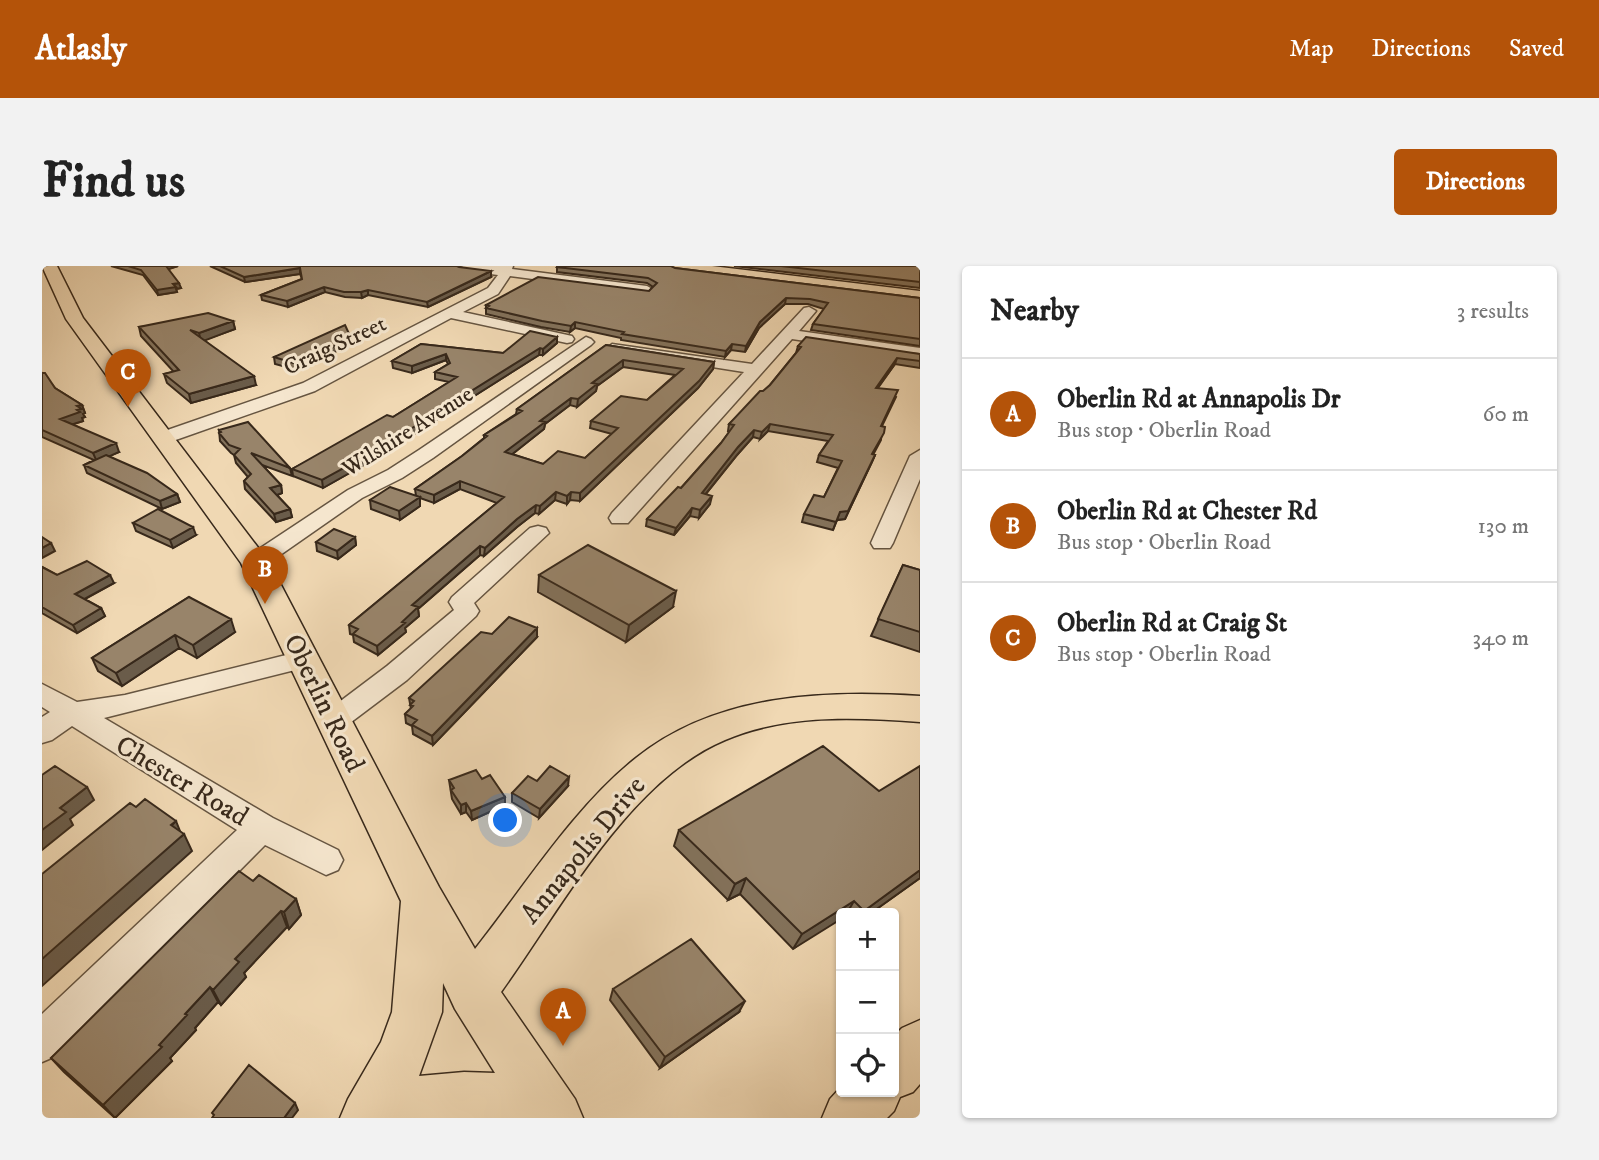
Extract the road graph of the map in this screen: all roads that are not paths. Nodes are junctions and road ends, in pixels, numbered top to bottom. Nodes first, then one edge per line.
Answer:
1 (49, 266) edge
2 (459, 266) edge
3 (674, 266) edge
4 (723, 266) edge
5 (506, 269) edge
6 (705, 270) junction
7 (647, 290) edge
8 (920, 296) edge
9 (809, 311) edge
10 (451, 314) junction
11 (788, 334) junction
12 (586, 342) junction
13 (920, 353) edge
14 (756, 369) junction
15 (163, 438) junction
16 (917, 468) edge
17 (620, 519) dead end
18 (538, 533) dead end
19 (881, 543) dead end
20 (255, 562) junction
21 (302, 660) junction
22 (42, 694) edge
23 (920, 709) edge
24 (70, 713) junction
25 (332, 722) junction
26 (42, 732) edge
27 (261, 828) junction
28 (326, 859) dead end
29 (422, 901) junction
30 (472, 992) junction
31 (42, 1042) edge
32 (920, 1046) edge
33 (899, 1068) edge
34 (870, 1097) edge
35 (552, 1112) edge
36 (367, 1118) edge
37 (386, 1118) edge
38 (849, 1118) edge

1 - 15 main road, Oberlin Road
2 - 5 street
3 - 6 main road
4 - 6 street
5 - 7 street
5 - 10 street, Craig Street
6 - 8 main road
9 - 11 street
10 - 12 street
10 - 15 street, Craig Street
11 - 13 street
11 - 14 street
12 - 14 street
12 - 20 street, Wilshire Avenue
14 - 17 street
15 - 20 main road, Oberlin Road
16 - 19 street
18 - 25 street
20 - 21 main road, Oberlin Road
21 - 24 street
21 - 25 main road, Oberlin Road
22 - 24 street, Chester Road
23 - 30 main road, Annapolis Drive
24 - 26 street
24 - 27 street, Chester Road
25 - 29 main road, Oberlin Road
27 - 28 street, Chester Road
27 - 31 street
29 - 30 main road, Oberlin Road
29 - 36 main road
30 - 35 main road, Oberlin Road
32 - 33 main road
34 - 38 main road
35 - 37 main road

